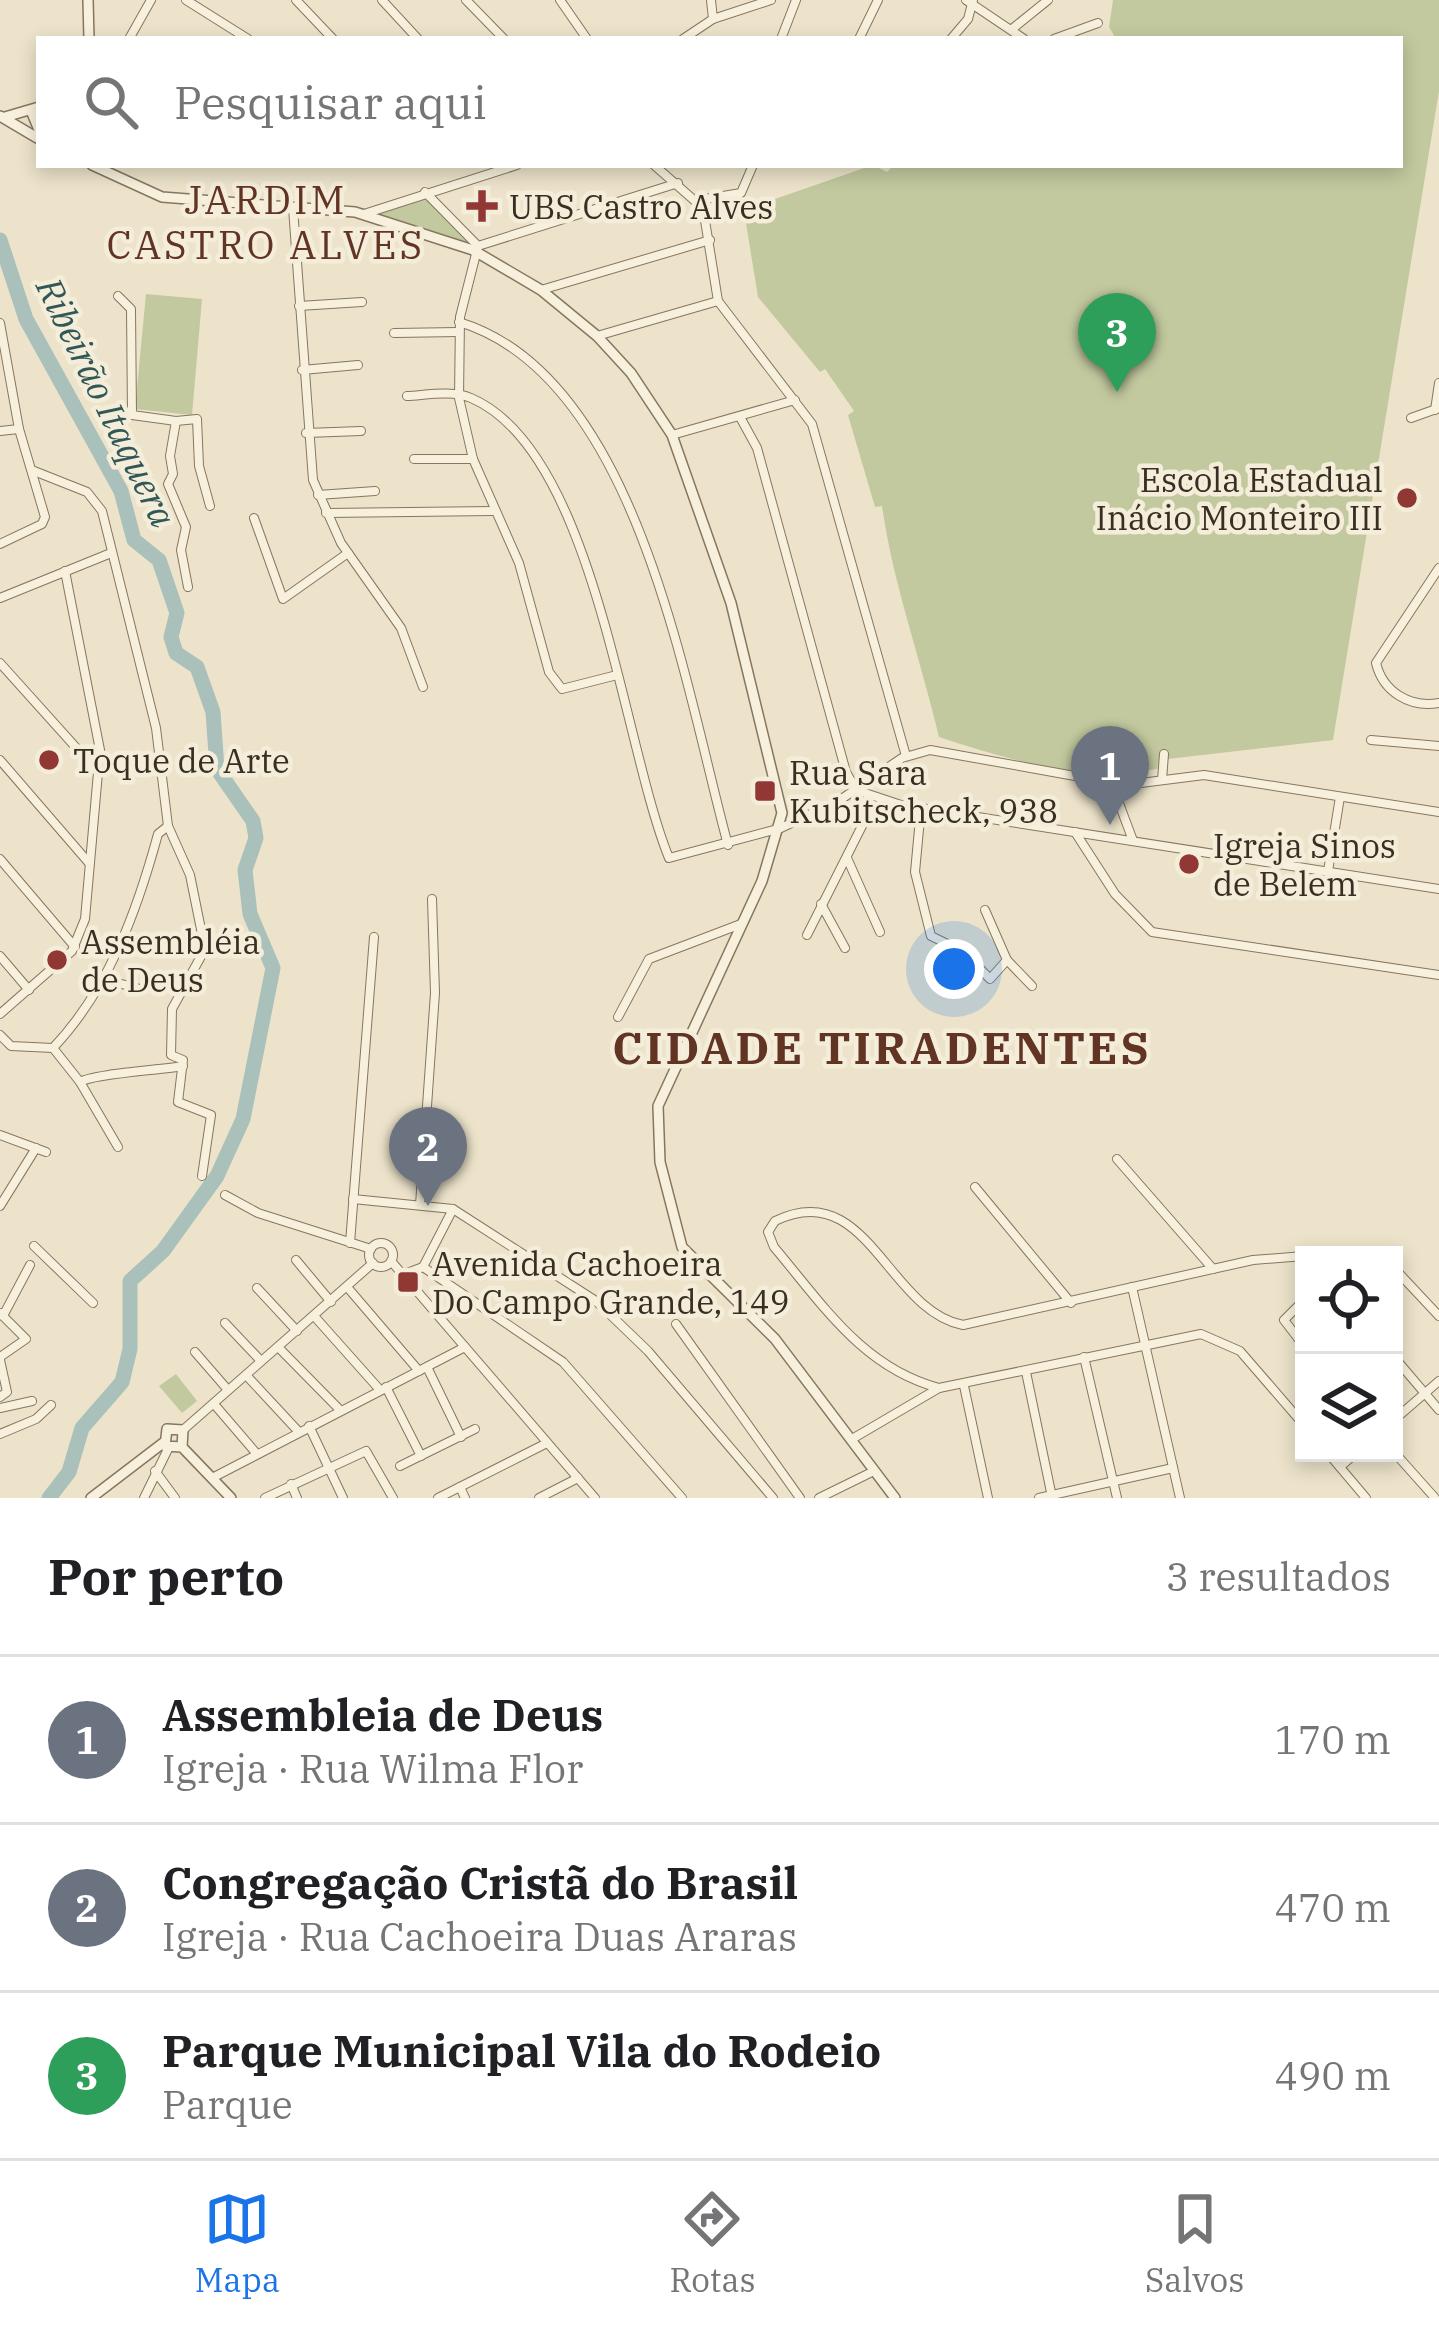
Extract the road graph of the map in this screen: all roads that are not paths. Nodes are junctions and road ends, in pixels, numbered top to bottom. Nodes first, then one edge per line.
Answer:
1 (88, 0) edge
2 (151, 0) edge
3 (186, 0) edge
4 (296, 0) edge
5 (382, 0) edge
6 (466, 0) edge
7 (560, 0) edge
8 (711, 0) edge
9 (771, 0) edge
10 (796, 0) edge
11 (878, 0) edge
12 (1048, 0) edge
13 (970, 1) edge
14 (713, 20) junction
15 (1097, 23) dead end
16 (1012, 28) junction
17 (89, 36) edge
18 (131, 36) edge
19 (243, 36) edge
20 (330, 36) edge
21 (415, 36) edge
22 (501, 36) edge
23 (585, 36) edge
24 (688, 36) edge
25 (782, 36) edge
26 (861, 36) edge
27 (954, 36) edge
28 (1021, 36) edge
29 (1062, 36) edge
30 (35, 110) edge
31 (1, 116) edge
32 (36, 133) edge
33 (99, 168) edge
34 (507, 168) edge
35 (659, 168) edge
36 (752, 168) edge
37 (678, 183) junction
38 (425, 192) junction
39 (698, 200) junction
40 (293, 208) junction
41 (364, 214) junction
42 (710, 240) junction
43 (475, 248) junction
44 (541, 290) junction
45 (118, 296) dead end
46 (718, 301) junction
47 (362, 302) dead end
48 (298, 305) junction
49 (0, 323) edge
50 (459, 327) junction
51 (394, 333) dead end
52 (596, 336) junction
53 (358, 365) dead end
54 (302, 370) junction
55 (1439, 383) edge
56 (459, 394) junction
57 (407, 396) dead end
58 (795, 400) junction
59 (1437, 409) edge
60 (740, 417) junction
61 (1411, 418) dead end
62 (176, 421) junction
63 (20, 429) junction
64 (361, 430) dead end
65 (0, 431) edge
66 (306, 433) junction
67 (672, 435) junction
68 (414, 459) dead end
69 (473, 459) junction
70 (34, 471) junction
71 (375, 491) dead end
72 (318, 495) junction
73 (210, 506) dead end
74 (493, 511) junction
75 (325, 513) junction
76 (254, 518) dead end
77 (0, 528) edge
78 (11, 540) junction
79 (0, 544) edge
80 (111, 553) junction
81 (348, 553) junction
82 (1439, 568) edge
83 (65, 571) junction
84 (188, 587) dead end
85 (0, 598) edge
86 (0, 663) edge
87 (617, 675) junction
88 (423, 687) dead end
89 (1439, 703) edge
90 (1371, 740) dead end
91 (1439, 746) edge
92 (1164, 754) dead end
93 (907, 756) junction
94 (0, 760) edge
95 (99, 773) junction
96 (1162, 780) junction
97 (1111, 782) junction
98 (856, 790) junction
99 (1340, 797) junction
100 (871, 798) junction
101 (921, 808) junction
102 (1439, 812) edge
103 (168, 826) junction
104 (781, 827) junction
105 (1074, 831) junction
106 (1132, 840) junction
107 (728, 845) junction
108 (846, 857) junction
109 (0, 859) edge
110 (90, 864) junction
111 (1328, 871) junction
112 (1439, 889) edge
113 (433, 899) dead end
114 (820, 904) junction
115 (985, 910) dead end
116 (742, 923) junction
117 (880, 932) dead end
118 (807, 935) dead end
119 (374, 937) dead end
120 (75, 946) junction
121 (844, 948) dead end
122 (0, 956) edge
123 (1007, 960) junction
124 (1439, 975) edge
125 (102, 979) junction
126 (1032, 986) dead end
127 (137, 988) dead end
128 (29, 990) junction
129 (0, 1015) edge
130 (618, 1017) dead end
131 (0, 1036) edge
132 (53, 1048) junction
133 (183, 1066) junction
134 (80, 1082) junction
135 (0, 1135) edge
136 (118, 1147) dead end
137 (1118, 1159) dead end
138 (202, 1176) dead end
139 (975, 1187) dead end
140 (225, 1196) dead end
141 (353, 1199) junction
142 (420, 1205) junction
143 (0, 1206) edge
144 (453, 1209) junction
145 (350, 1243) junction
146 (34, 1246) dead end
147 (371, 1249) junction
148 (1295, 1255) edge
149 (296, 1260) dead end
150 (391, 1261) junction
151 (373, 1263) junction
152 (29, 1264) dead end
153 (423, 1267) junction
154 (1213, 1269) junction
155 (403, 1275) junction
156 (1403, 1278) edge
157 (1132, 1287) junction
158 (257, 1288) dead end
159 (348, 1288) junction
160 (331, 1302) junction
161 (93, 1303) dead end
162 (1071, 1303) junction
163 (1, 1315) edge
164 (1439, 1316) edge
165 (315, 1317) junction
166 (225, 1323) dead end
167 (676, 1324) dead end
168 (297, 1331) junction
169 (1147, 1345) junction
170 (278, 1347) junction
171 (465, 1347) junction
172 (195, 1352) dead end
173 (1084, 1357) junction
174 (0, 1358) edge
175 (261, 1361) junction
176 (1403, 1368) edge
177 (423, 1369) junction
178 (1026, 1372) junction
179 (246, 1375) junction
180 (1439, 1381) edge
181 (964, 1386) junction
182 (383, 1388) junction
183 (939, 1388) junction
184 (228, 1390) junction
185 (1425, 1394) junction
186 (0, 1397) edge
187 (32, 1401) dead end
188 (214, 1404) junction
189 (51, 1405) dead end
190 (0, 1408) edge
191 (340, 1410) junction
192 (1439, 1410) edge
193 (1403, 1412) edge
194 (1295, 1415) edge
195 (309, 1426) junction
196 (475, 1429) dead end
197 (183, 1430) junction
198 (298, 1431) junction
199 (0, 1433) edge
200 (460, 1437) junction
201 (852, 1439) junction
202 (547, 1444) junction
203 (166, 1446) junction
204 (182, 1447) junction
205 (256, 1453) junction
206 (421, 1456) junction
207 (1336, 1462) edge
208 (1346, 1462) edge
209 (1403, 1462) edge
210 (328, 1466) junction
211 (400, 1466) dead end
212 (1340, 1467) junction
213 (1173, 1468) junction
214 (155, 1471) junction
215 (874, 1471) junction
216 (214, 1477) junction
217 (578, 1478) junction
218 (1113, 1482) junction
219 (291, 1484) junction
220 (460, 1487) junction
221 (1052, 1497) edge
222 (91, 1498) edge
223 (145, 1498) edge
224 (175, 1498) edge
225 (231, 1498) edge
226 (265, 1498) edge
227 (297, 1498) edge
228 (343, 1498) edge
229 (393, 1498) edge
230 (438, 1498) edge
231 (465, 1498) edge
232 (539, 1498) edge
233 (595, 1498) edge
234 (682, 1498) edge
235 (773, 1498) edge
236 (800, 1498) edge
237 (819, 1498) edge
238 (895, 1498) edge
239 (988, 1498) edge
240 (1039, 1498) edge
241 (1117, 1498) edge
242 (1180, 1498) edge
243 (1366, 1498) edge
244 (1435, 1498) edge

1 - 17 street
2 - 18 street
3 - 19 street
4 - 20 street
5 - 21 street
6 - 22 street
7 - 23 street
8 - 14 street
9 - 14 street
10 - 25 street
11 - 26 street
12 - 16 street
13 - 16 street
13 - 27 street
14 - 24 street
15 - 29 street
16 - 28 street
30 - 31 street
31 - 32 street
33 - 40 street
34 - 38 street
35 - 37 street
36 - 39 street
37 - 39 street
37 - 43 street
38 - 41 street
38 - 43 street
39 - 42 street
40 - 41 street
40 - 48 street
41 - 43 street
42 - 44 street
42 - 46 street
43 - 44 street
43 - 50 street
44 - 52 street
45 - 62 street
46 - 52 street
46 - 58 street
47 - 48 street
48 - 54 street
49 - 63 street
50 - 51 street
50 - 56 street
50 - 107 street
52 - 67 street
53 - 54 street
54 - 66 street
55 - 59 street
56 - 57 street
56 - 69 street
56 - 87 street
58 - 60 street
58 - 93 street
59 - 61 street
60 - 67 street
60 - 98 street
62 - 73 street
62 - 84 street
63 - 65 street
63 - 70 street
64 - 66 street
66 - 72 street
67 - 104 street
68 - 69 street
69 - 74 street
70 - 78 street
70 - 80 street
71 - 72 street
72 - 75 street
74 - 75 street
74 - 87 street
75 - 81 street
76 - 81 street
77 - 78 street
78 - 79 street
80 - 83 street
80 - 103 street
81 - 88 street
82 - 89 street
83 - 85 street
83 - 95 street
86 - 95 street
87 - 107 street
90 - 91 street
92 - 96 street
93 - 97 street
93 - 98 street
94 - 110 street
95 - 110 street
96 - 97 street
96 - 99 street
97 - 106 street
98 - 100 street
98 - 104 street
99 - 102 street
99 - 111 street
100 - 101 street
100 - 108 street
101 - 105 street
101 - 123 street
103 - 125 street
103 - 133 street
104 - 107 street
104 - 116 street
105 - 106 street
105 - 124 street
106 - 111 street
108 - 114 street
108 - 117 street
109 - 120 street
110 - 120 street
111 - 112 street
113 - 142 street
114 - 118 street
114 - 121 street
115 - 123 street
116 - 130 street
116 - 201 street
119 - 141 street
120 - 128 street
122 - 128 street
123 - 126 street
125 - 127 street
125 - 132 street
128 - 129 street
131 - 132 street
132 - 134 street
133 - 134 street
133 - 138 street
134 - 136 street
135 - 143 street
137 - 154 street
139 - 162 street
140 - 145 street
141 - 142 street
141 - 145 street
142 - 144 street
144 - 153 street
144 - 235 street
145 - 147 street
146 - 161 street
147 - 150 street
147 - 151 street
148 - 154 street
149 - 160 street
150 - 151 street
150 - 155 street
151 - 159 street
152 - 163 street
153 - 155 street
153 - 234 street
154 - 157 street
155 - 171 street
156 - 164 street
157 - 162 street
157 - 169 street
158 - 168 street
159 - 160 street
159 - 177 street
160 - 165 street
162 - 183 street
163 - 174 street
165 - 168 street
165 - 182 street
166 - 175 street
167 - 236 street
168 - 170 street
169 - 173 street
169 - 194 street
169 - 213 street
170 - 175 street
170 - 191 street
171 - 177 street
171 - 202 street
172 - 184 street
173 - 178 street
173 - 218 street
174 - 186 street
175 - 179 street
176 - 185 street
177 - 182 street
177 - 200 street
178 - 181 street
178 - 221 street
179 - 184 street
179 - 198 street
180 - 185 street
181 - 183 street
181 - 239 street
182 - 191 street
182 - 206 street
183 - 201 street
184 - 188 street
185 - 192 street
185 - 193 street
187 - 190 street
188 - 197 street
188 - 205 street
189 - 199 street
191 - 195 street
195 - 198 street
195 - 210 street
196 - 200 street
197 - 203 street
197 - 204 street
198 - 205 street
200 - 206 street
201 - 215 street
202 - 217 street
202 - 220 street
203 - 204 street
203 - 214 street
203 - 222 street
204 - 216 street
205 - 216 street
206 - 211 street
207 - 212 street
208 - 212 street
209 - 244 street
210 - 219 street
210 - 228 street
210 - 229 street
212 - 243 street
213 - 218 street
213 - 242 street
214 - 223 street
214 - 224 street
215 - 237 street
215 - 238 street
216 - 225 street
217 - 232 street
217 - 233 street
218 - 221 street
218 - 241 street
219 - 226 street
219 - 227 street
220 - 230 street
220 - 231 street
221 - 240 street

